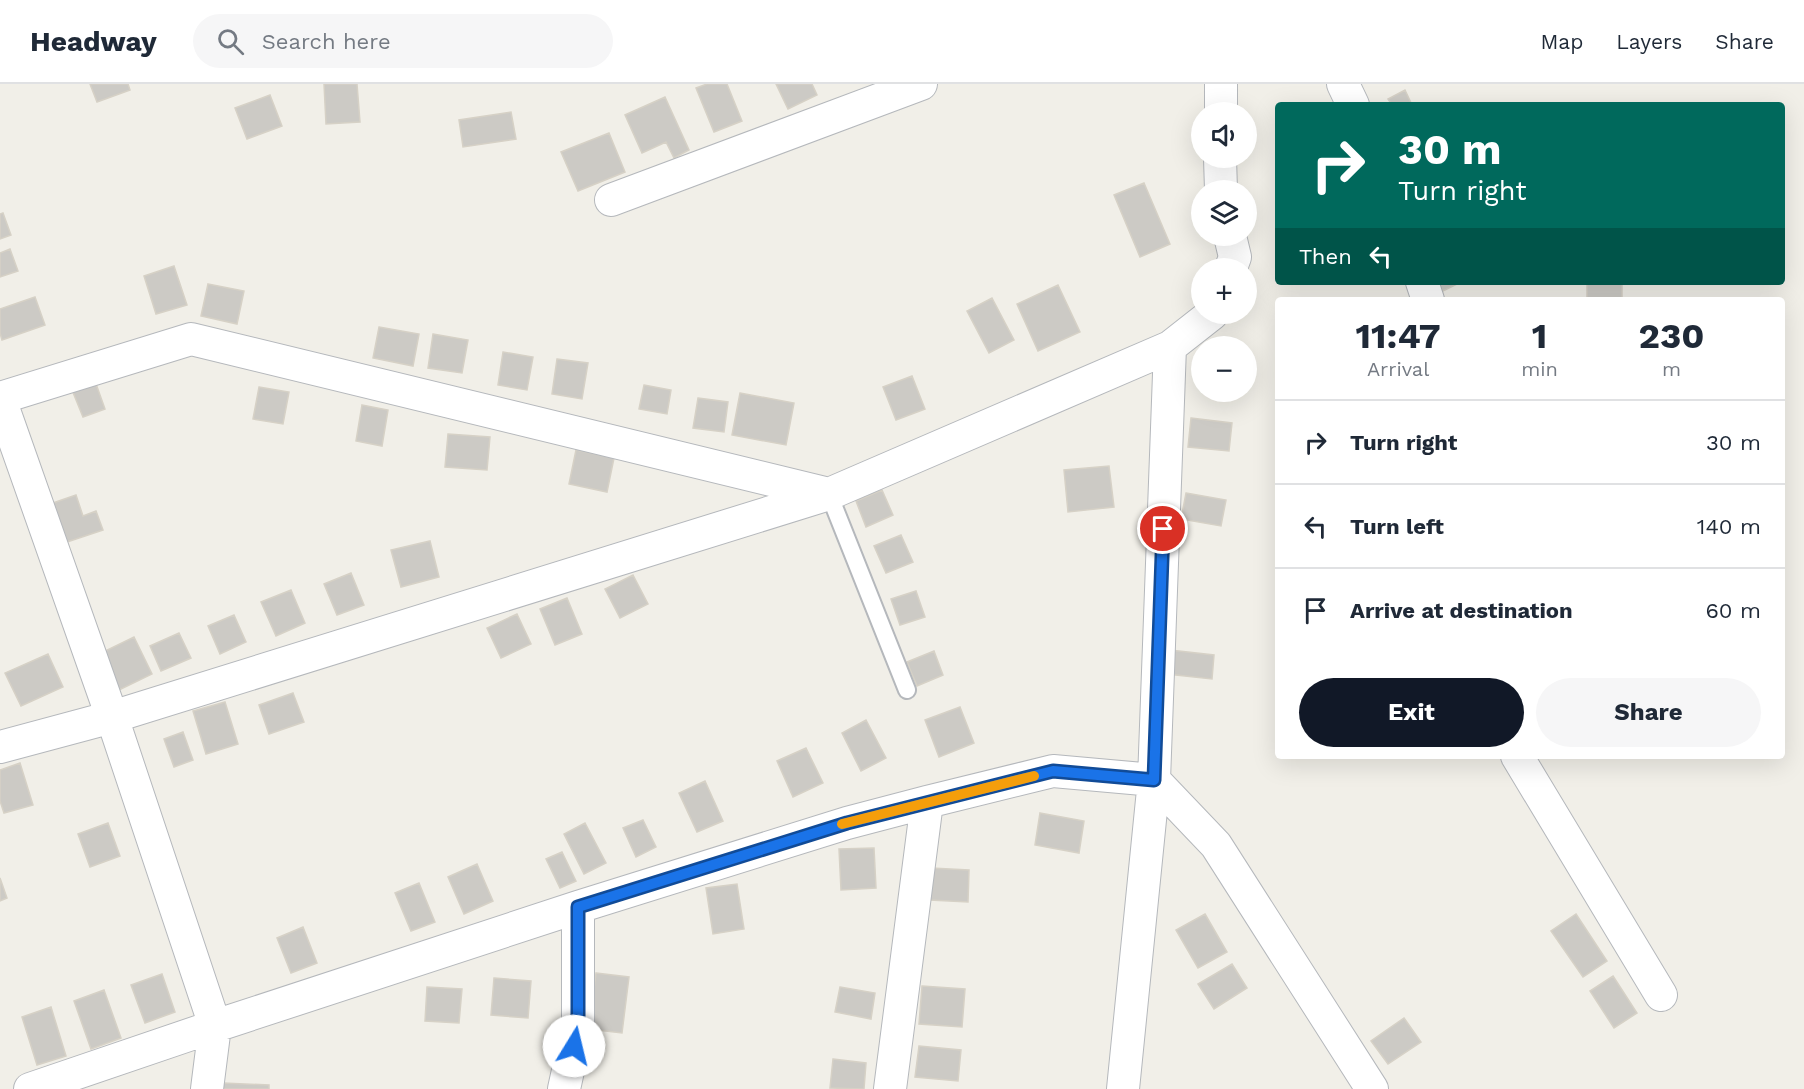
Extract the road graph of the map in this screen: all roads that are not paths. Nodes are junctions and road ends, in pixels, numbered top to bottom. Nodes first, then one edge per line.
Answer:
1 (921, 84) edge
2 (1221, 84) edge
3 (1343, 84) edge
4 (1221, 102) edge
5 (1352, 102) edge
6 (611, 200) dead end
7 (1199, 324) edge
8 (1170, 347) junction
9 (0, 399) edge
10 (829, 494) junction
11 (906, 690) dead end
12 (112, 717) junction
13 (0, 747) edge
14 (1519, 759) edge
15 (1154, 780) junction
16 (927, 802) junction
17 (578, 907) junction
18 (1661, 995) dead end
19 (215, 1026) junction
20 (30, 1089) edge
21 (207, 1089) edge
22 (564, 1089) edge
23 (890, 1089) edge
24 (1123, 1089) edge
25 (1371, 1089) edge

1 - 6 street
2 - 4 street
3 - 5 street
7 - 8 street
8 - 10 street
8 - 15 street
9 - 10 street
9 - 12 street
10 - 11 lane
10 - 12 street
12 - 13 street
12 - 19 street
14 - 18 street
15 - 16 street
15 - 24 street
15 - 25 street
16 - 17 street
16 - 23 street
17 - 19 street
17 - 22 street
19 - 20 street
19 - 21 street

